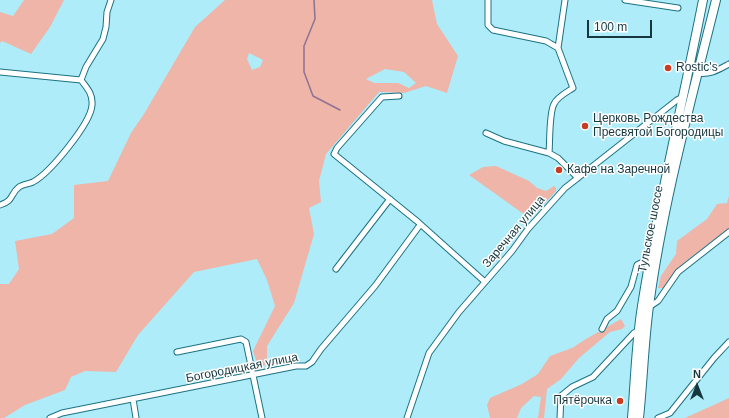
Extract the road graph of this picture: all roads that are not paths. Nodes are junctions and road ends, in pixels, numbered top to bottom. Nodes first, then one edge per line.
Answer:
1 (111, 0) edge
2 (488, 0) edge
3 (564, 0) edge
4 (625, 0) edge
5 (703, 0) edge
6 (716, 0) edge
7 (678, 8) dead end
8 (558, 48) junction
9 (729, 64) edge
10 (0, 72) edge
11 (697, 73) junction
12 (81, 80) junction
13 (399, 96) dead end
14 (684, 96) junction
15 (673, 113) junction
16 (486, 133) dead end
17 (549, 153) junction
18 (578, 178) junction
19 (390, 199) junction
20 (0, 205) edge
21 (420, 225) junction
22 (729, 232) edge
23 (650, 263) junction
24 (336, 269) dead end
25 (485, 282) junction
26 (649, 307) junction
27 (602, 329) dead end
28 (639, 330) junction
29 (729, 342) edge
30 (177, 352) dead end
31 (253, 375) junction
32 (133, 399) junction
33 (50, 418) edge
34 (136, 418) edge
35 (262, 418) edge
36 (407, 418) edge
37 (560, 418) edge
38 (632, 418) edge
39 (639, 418) edge
40 (658, 418) edge

1 - 12 street
2 - 8 street
3 - 8 street
4 - 7 street
5 - 14 main road, Тульское шоссе
6 - 11 main road, Тульское шоссе
8 - 17 street
9 - 11 street
10 - 12 street
11 - 26 main road, Тульское шоссе
12 - 20 street
13 - 19 street
14 - 15 main road, Тульское шоссе
14 - 15 street, Заречная улица
15 - 18 street, Заречная улица
15 - 23 main road, Тульское шоссе
16 - 17 street
17 - 18 street
18 - 25 street, Заречная улица
19 - 21 street
19 - 24 street
21 - 25 street
21 - 31 street, Богородицкая улица
22 - 26 street
23 - 27 street
23 - 28 main road, Тульское шоссе
25 - 36 street, Заречная улица
26 - 39 main road, Тульское шоссе
28 - 37 street
28 - 38 main road, Тульское шоссе
29 - 40 street
30 - 31 street, Богородицкая улица
31 - 32 street, Богородицкая улица
31 - 35 street
32 - 33 street, Богородицкая улица
32 - 34 street

